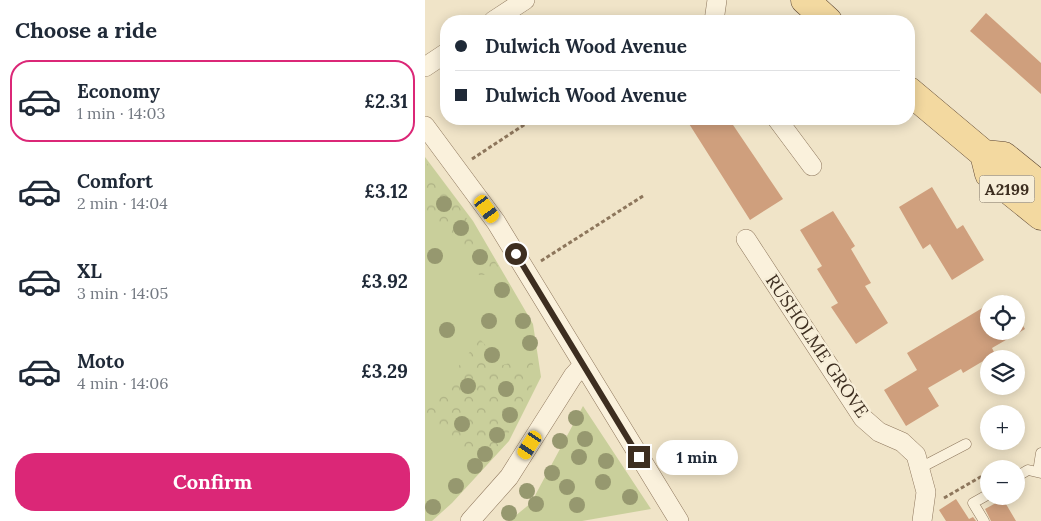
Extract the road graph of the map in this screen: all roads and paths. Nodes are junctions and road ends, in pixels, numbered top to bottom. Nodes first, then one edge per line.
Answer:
1 (525, 0) edge
2 (717, 0) edge
3 (805, 0) edge
4 (502, 15) edge
5 (715, 15) edge
6 (821, 15) edge
7 (440, 57) edge
8 (425, 67) edge
9 (915, 96) edge
10 (524, 125) edge
11 (781, 125) edge
12 (425, 126) edge
13 (984, 154) junction
14 (812, 166) dead end
15 (457, 170) junction
16 (1041, 186) edge
17 (643, 196) dead end
18 (1041, 216) edge
19 (746, 239) dead end
20 (526, 271) junction
21 (583, 365) junction
22 (966, 444) dead end
23 (1041, 453) edge
24 (920, 468) junction
25 (1025, 472) edge
26 (1039, 473) edge
27 (980, 477) edge
28 (980, 499) edge
29 (940, 500) dead end
30 (469, 521) edge
31 (679, 521) edge
32 (922, 521) edge
33 (984, 521) edge

1 - 4 street
2 - 5 street
3 - 6 main road
7 - 8 street
9 - 13 main road, A2199
10 - 15 path
11 - 14 street
12 - 15 street
13 - 16 main road, A2199
13 - 18 main road, A2199
15 - 20 street
17 - 20 path
19 - 24 street, RUSHOLME GROVE
20 - 21 street
21 - 30 street
21 - 31 street
22 - 24 lane
23 - 26 lane
24 - 32 street, RUSHOLME GROVE
25 - 26 lane
27 - 29 path
28 - 33 lane

